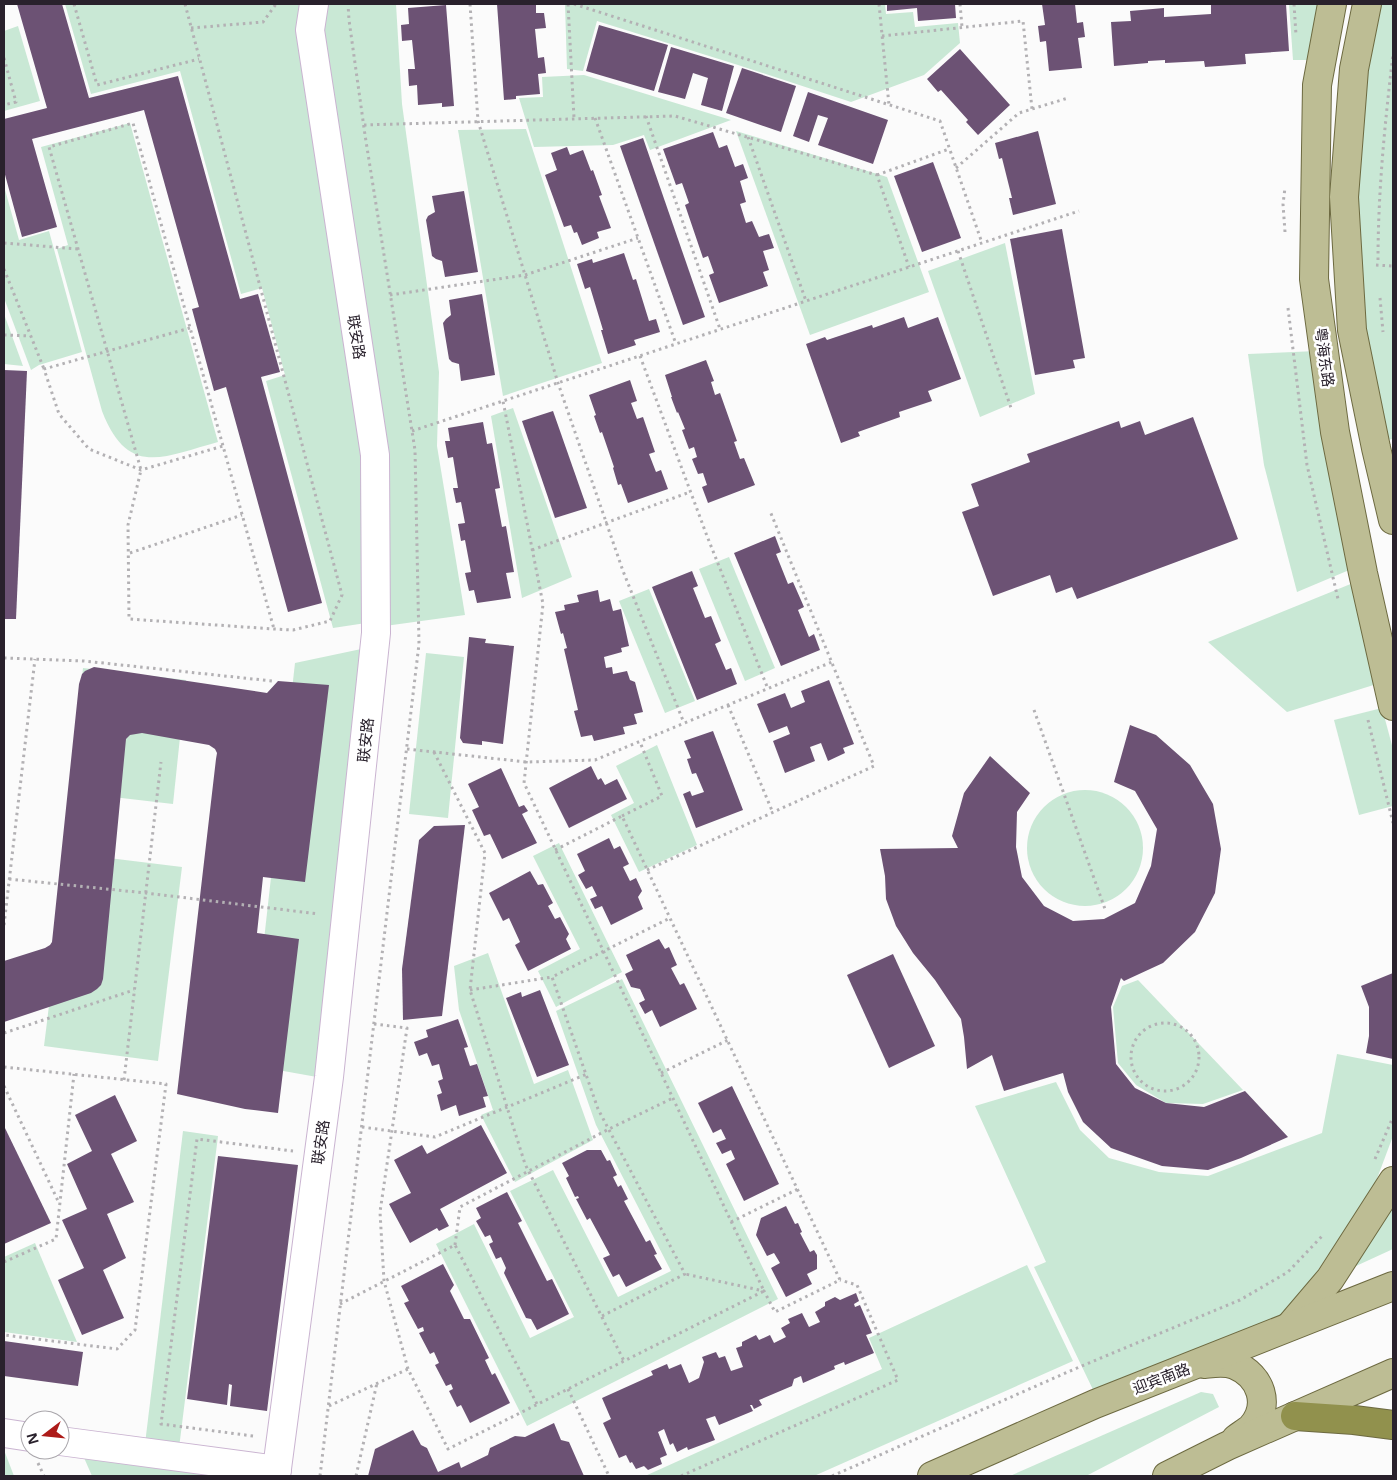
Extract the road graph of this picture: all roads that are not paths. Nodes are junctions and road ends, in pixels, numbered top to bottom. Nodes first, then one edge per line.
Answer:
1 (314, 4) edge
2 (1332, 4) edge
3 (1368, 4) edge
4 (1393, 520) edge
5 (1393, 706) edge
6 (1382, 1174) edge
7 (1393, 1286) edge
8 (1288, 1328) junction
9 (1194, 1365) junction
10 (1393, 1373) edge
11 (1295, 1416) junction
12 (1393, 1425) edge
13 (4, 1433) edge
14 (20, 1435) edge
15 (70, 1442) edge
16 (1227, 1446) junction
17 (276, 1473) edge
18 (932, 1476) edge
19 (1167, 1476) edge

1 - 17 street, 联安路
2 - 5 main road, 粤海东路
3 - 4 main road, 粤海东路
6 - 8 main road
7 - 8 main road, 迎宾南路
8 - 9 main road, 迎宾南路
9 - 16 main road
9 - 18 main road, 迎宾南路
10 - 11 main road
11 - 12 highway
11 - 16 main road
13 - 14 street
15 - 17 street
16 - 19 main road

